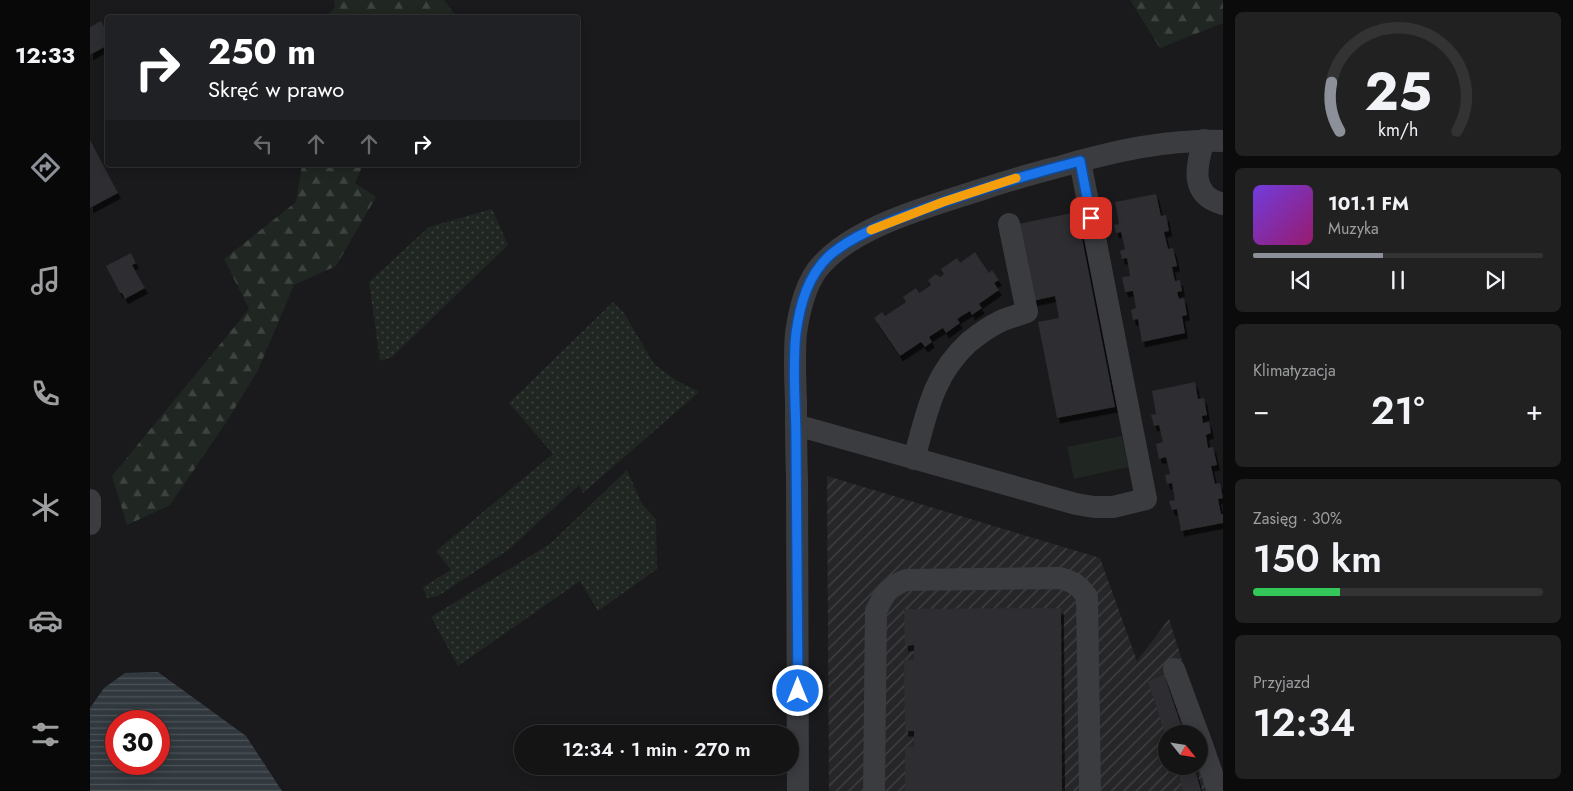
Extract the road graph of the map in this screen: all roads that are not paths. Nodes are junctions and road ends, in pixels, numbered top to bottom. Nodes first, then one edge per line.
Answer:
1 (1214, 141) edge
2 (1080, 161) junction
3 (1223, 204) edge
4 (1009, 224) dead end
5 (796, 425) junction
6 (914, 459) junction
7 (90, 500) edge
8 (90, 524) edge
9 (1174, 669) dead end
10 (1194, 725) edge
11 (1208, 763) edge
12 (798, 791) edge
13 (874, 791) edge
14 (1090, 791) edge
15 (1218, 791) edge

1 - 2 street
1 - 3 street
2 - 5 street
2 - 6 street
4 - 6 street
5 - 6 street
5 - 12 street
7 - 8 street
9 - 10 street
11 - 15 street
13 - 14 street

